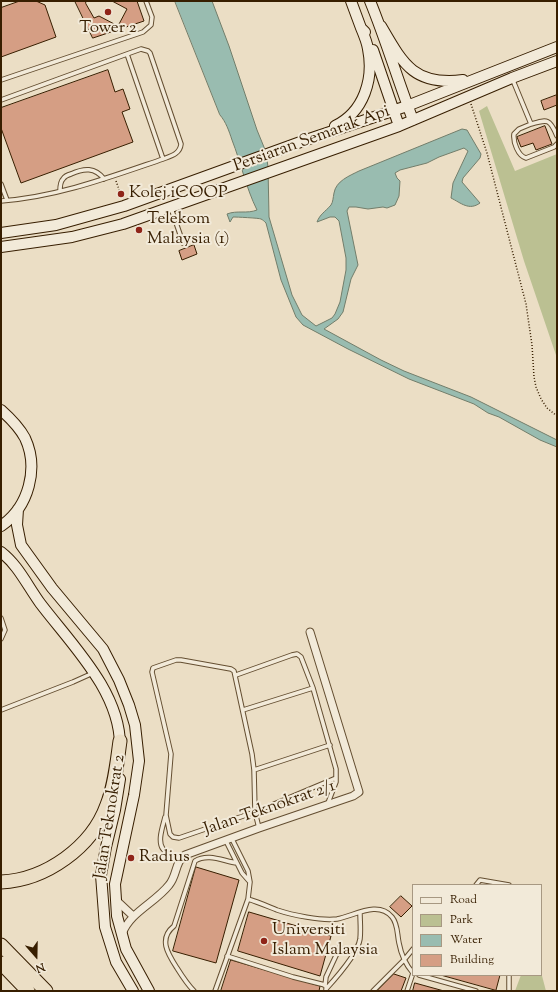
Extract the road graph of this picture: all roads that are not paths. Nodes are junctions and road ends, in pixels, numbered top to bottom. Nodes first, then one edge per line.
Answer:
1 (146, 1) edge
2 (351, 1) edge
3 (370, 1) edge
4 (381, 26) junction
5 (361, 28) junction
6 (557, 47) edge
7 (127, 54) junction
8 (557, 60) edge
9 (495, 71) junction
10 (512, 78) junction
11 (1, 80) edge
12 (1, 100) edge
13 (408, 106) junction
14 (393, 111) junction
15 (413, 120) junction
16 (531, 124) junction
17 (399, 126) junction
18 (557, 136) edge
19 (306, 140) junction
20 (557, 144) edge
21 (163, 159) junction
22 (104, 179) junction
23 (1, 184) edge
24 (60, 191) junction
25 (7, 200) junction
26 (1, 201) edge
27 (171, 207) junction
28 (1, 233) edge
29 (183, 243) dead end
30 (22, 245) junction
31 (1, 247) edge
32 (1, 251) edge
33 (1, 410) edge
34 (18, 509) junction
35 (1, 526) edge
36 (1, 552) edge
37 (1, 618) edge
38 (310, 632) dead end
39 (1, 640) edge
40 (94, 672) junction
41 (236, 675) junction
42 (313, 688) junction
43 (1, 710) edge
44 (243, 710) junction
45 (120, 741) junction
46 (330, 745) junction
47 (254, 770) junction
48 (336, 778) junction
49 (327, 805) junction
50 (255, 812) junction
51 (166, 815) junction
52 (259, 828) junction
53 (229, 840) junction
54 (179, 861) junction
55 (237, 864) junction
56 (1, 882) edge
57 (250, 882) junction
58 (477, 884) edge
59 (502, 884) edge
60 (248, 899) junction
61 (116, 900) junction
62 (360, 913) junction
63 (133, 916) junction
64 (122, 934) junction
65 (1, 945) edge
66 (340, 947) dead end
67 (412, 950) edge
68 (227, 956) junction
69 (404, 960) junction
70 (1, 963) edge
71 (412, 972) edge
72 (412, 976) edge
73 (423, 976) edge
74 (509, 976) edge
75 (326, 988) edge
76 (28, 991) edge
77 (46, 991) edge
78 (133, 991) edge
79 (149, 991) edge
80 (194, 991) edge
81 (215, 991) edge
82 (373, 991) edge
83 (407, 991) edge
84 (476, 991) edge
85 (508, 991) edge

1 - 11 lane
2 - 5 main road
3 - 4 main road
4 - 9 main road
4 - 13 main road
5 - 14 main road
5 - 19 main road
6 - 9 main road, Persiaran Semarak Api
7 - 12 lane
7 - 21 lane
7 - 21 lane
8 - 10 main road, Persiaran Semarak Api
9 - 13 main road, Persiaran Semarak Api
10 - 15 main road, Persiaran Semarak Api
10 - 16 lane
13 - 14 main road, Persiaran Semarak Api
13 - 15 main road
14 - 17 main road
14 - 19 main road, Persiaran Semarak Api
15 - 17 main road, Persiaran Semarak Api
16 - 18 lane
16 - 20 lane
17 - 27 main road, Persiaran Semarak Api
19 - 28 main road, Persiaran Semarak Api
21 - 22 lane
22 - 24 lane
22 - 24 lane
23 - 25 lane
24 - 25 lane
25 - 26 lane
27 - 29 lane
27 - 30 main road, Persiaran Semarak Api
30 - 31 main road, Persiaran Semarak Api
30 - 32 main road
33 - 34 main road
34 - 35 main road
34 - 61 main road, Jalan Teknokrat 2
36 - 40 main road, Jalan Teknokrat 2
37 - 39 lane
38 - 49 street, Jalan Teknokrat 2/1
40 - 43 lane
40 - 45 main road, Jalan Teknokrat 2
41 - 42 lane
41 - 44 lane
41 - 51 lane
42 - 44 lane
42 - 46 lane
44 - 47 lane
45 - 56 highway
45 - 78 main road, Jalan Teknokrat 2
46 - 47 lane
46 - 48 lane
47 - 50 lane
48 - 49 lane
48 - 50 lane
49 - 52 street, Jalan Teknokrat 2/1
50 - 51 lane
50 - 52 lane
51 - 54 lane
52 - 53 street, Jalan Teknokrat 2/1
53 - 54 street, Jalan Teknokrat 2/1
53 - 55 lane
53 - 57 lane
54 - 63 street
55 - 57 lane
55 - 80 lane
57 - 60 lane
58 - 59 lane
60 - 62 lane
60 - 68 lane
61 - 63 street
61 - 64 main road, Jalan Teknokrat 2
62 - 69 lane
62 - 75 lane
63 - 64 street
64 - 79 main road, Jalan Teknokrat 2
65 - 77 highway
66 - 75 lane
67 - 69 lane
68 - 75 lane
68 - 81 lane
69 - 71 lane
69 - 82 lane
70 - 76 highway
72 - 83 lane
73 - 84 lane
74 - 85 lane

